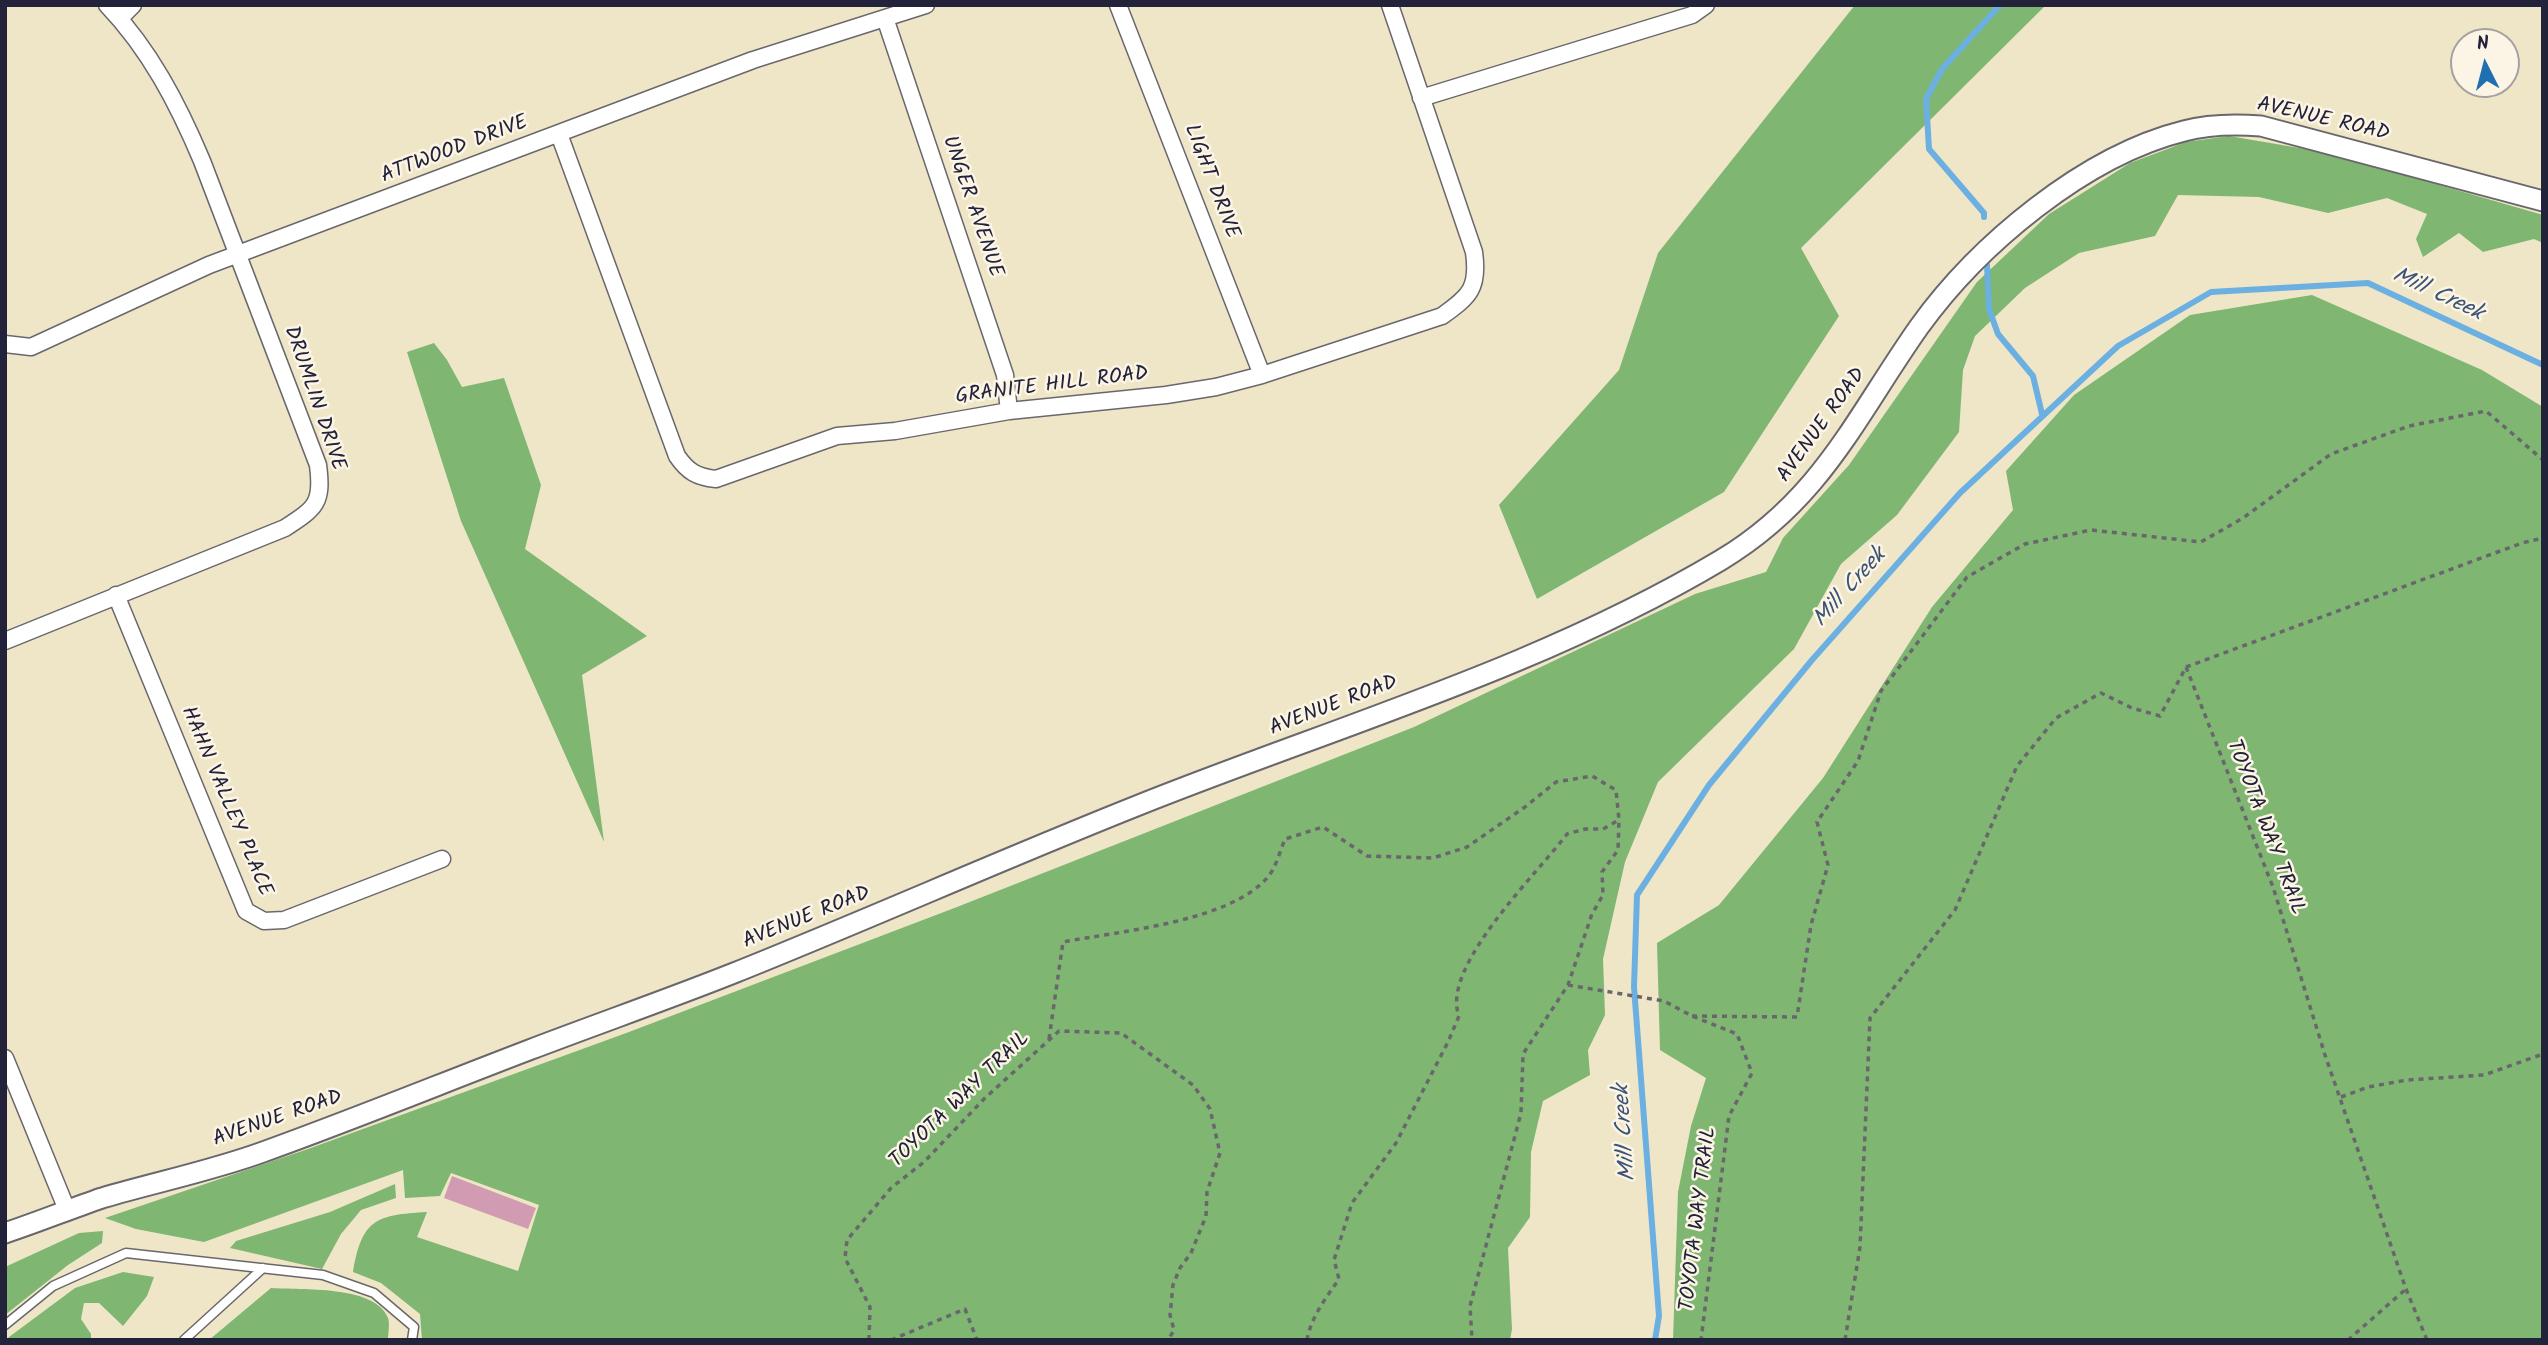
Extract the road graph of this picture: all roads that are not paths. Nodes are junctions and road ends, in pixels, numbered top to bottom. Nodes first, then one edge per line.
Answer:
1 (107, 5) edge
2 (133, 5) edge
3 (926, 5) edge
4 (1118, 5) edge
5 (1390, 5) edge
6 (1706, 5) edge
7 (120, 18) junction
8 (885, 18) junction
9 (1421, 98) junction
10 (559, 134) junction
11 (2543, 201) edge
12 (239, 255) junction
13 (5, 344) edge
14 (1262, 375) junction
15 (1009, 411) junction
16 (116, 595) junction
17 (5, 641) edge
18 (442, 859) dead end
19 (5, 1058) edge
20 (67, 1210) junction
21 (5, 1233) edge
22 (263, 1268) junction
23 (5, 1325) edge
24 (184, 1340) edge
25 (412, 1340) edge

1 - 7 street, DRUMLIN DRIVE
2 - 7 street
3 - 8 street, ATTWOOD DRIVE
4 - 14 street, LIGHT DRIVE
5 - 9 street, GRANITE HILL ROAD
6 - 9 street
7 - 12 street, DRUMLIN DRIVE
8 - 10 street, ATTWOOD DRIVE
8 - 15 street, UNGER AVENUE
9 - 14 street, GRANITE HILL ROAD
10 - 12 street, ATTWOOD DRIVE
10 - 15 street, GRANITE HILL ROAD
11 - 20 street, AVENUE ROAD
12 - 13 street, ATTWOOD DRIVE
12 - 16 street, DRUMLIN DRIVE
14 - 15 street, GRANITE HILL ROAD
16 - 17 street, DRUMLIN DRIVE
16 - 18 street, HAHN VALLEY PLACE
19 - 20 street
20 - 21 street, AVENUE ROAD
22 - 23 lane
22 - 24 lane
22 - 25 lane

